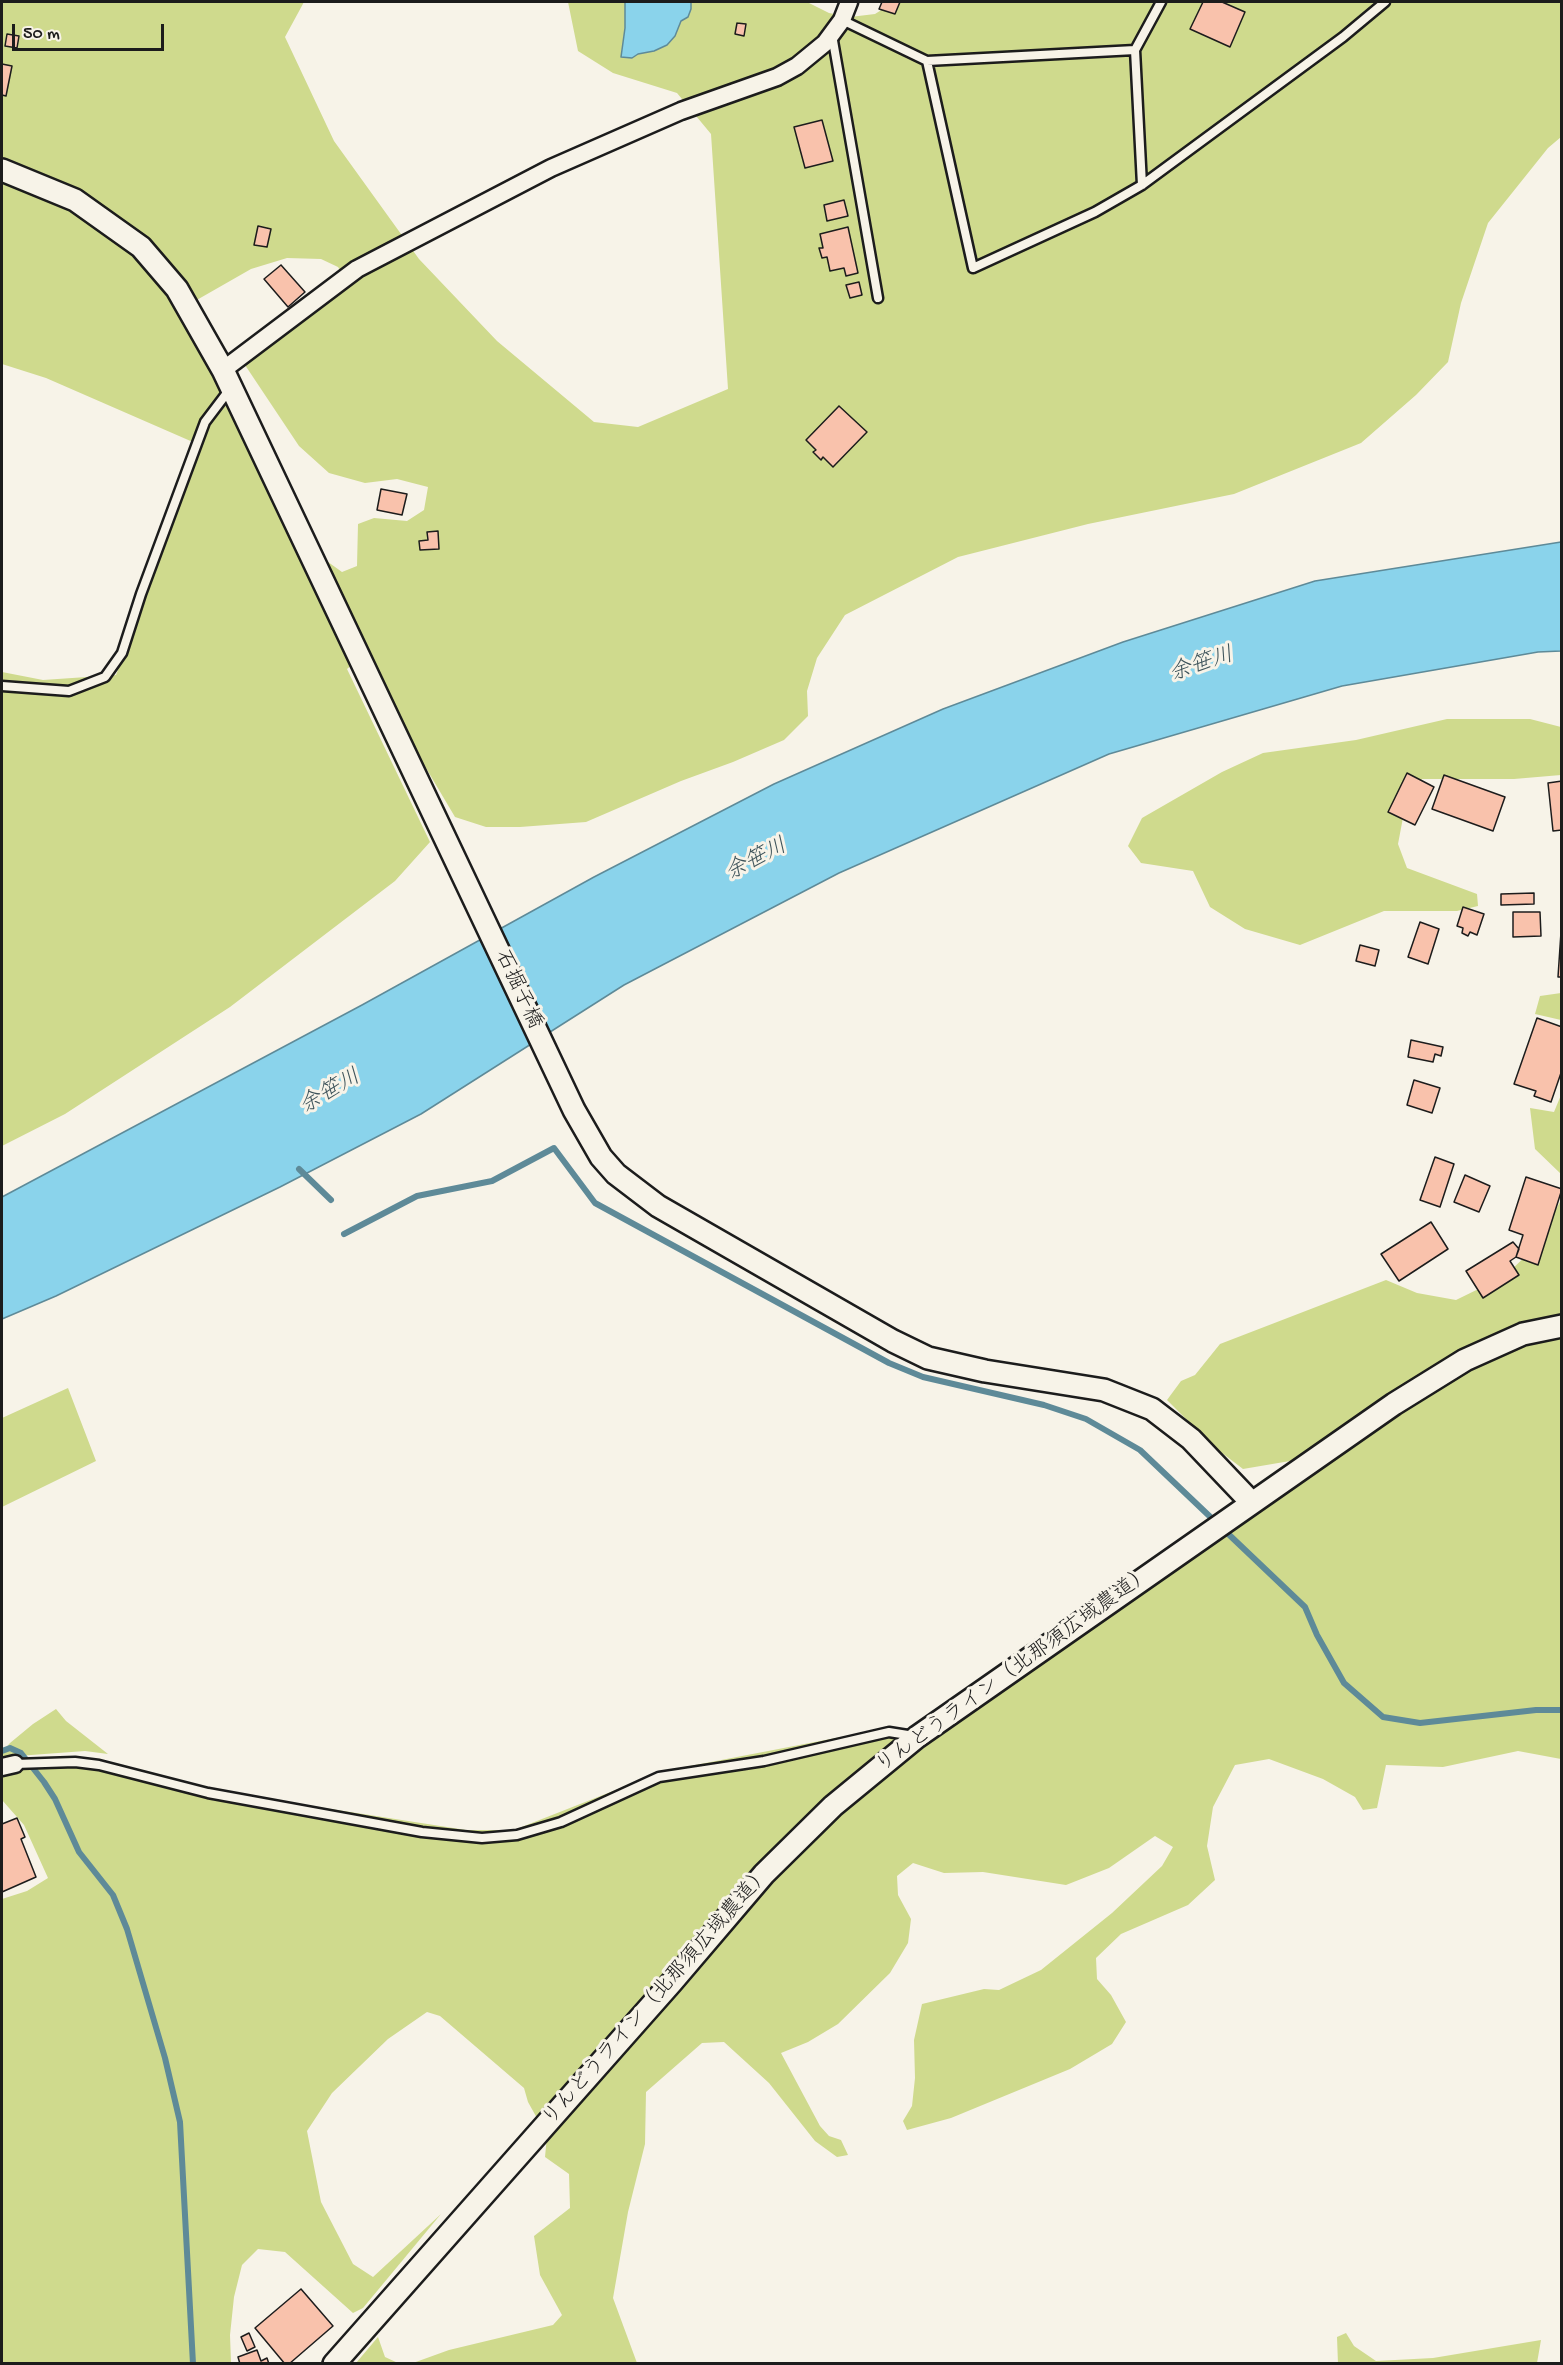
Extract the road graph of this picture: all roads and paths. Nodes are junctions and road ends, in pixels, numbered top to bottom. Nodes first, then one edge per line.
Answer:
1 (849, 2) edge
2 (1161, 2) edge
3 (1385, 2) edge
4 (837, 27) junction
5 (1135, 50) junction
6 (927, 61) junction
7 (2, 170) edge
8 (1142, 185) junction
9 (878, 298) dead end
10 (227, 379) junction
11 (2, 686) edge
12 (1562, 1326) edge
13 (1251, 1502) junction
14 (917, 1737) junction
15 (8, 1765) edge
16 (334, 2364) edge

1 - 4 street
2 - 5 lane
3 - 8 lane
4 - 6 lane
4 - 9 lane
4 - 10 street
5 - 6 lane
5 - 8 lane
6 - 8 lane
7 - 10 street, 石掘子橋
10 - 11 lane
10 - 13 street, 石掘子橋
12 - 13 street, りんどうライン（北那須広域農道）
13 - 14 street, りんどうライン（北那須広域農道）
14 - 15 lane
14 - 16 street, りんどうライン（北那須広域農道）

